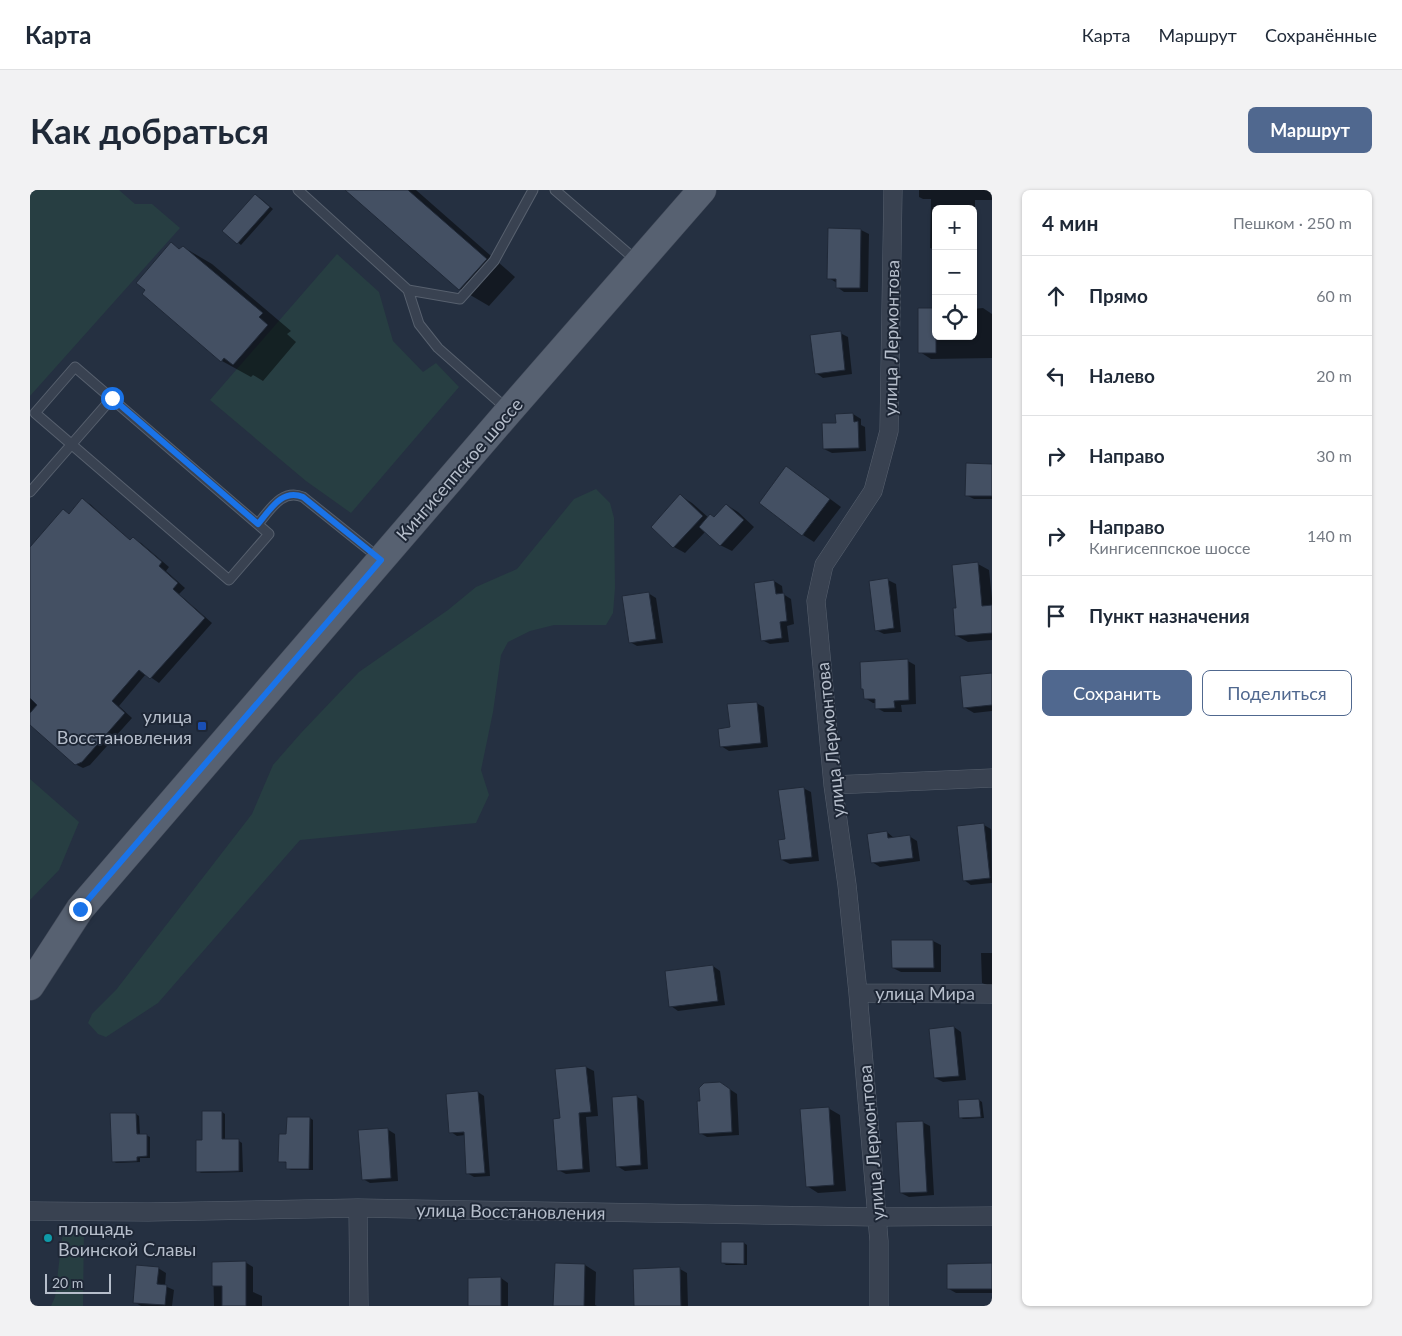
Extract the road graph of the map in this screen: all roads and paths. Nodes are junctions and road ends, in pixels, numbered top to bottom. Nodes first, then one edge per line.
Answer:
1 (298, 190) edge
2 (533, 190) edge
3 (555, 190) edge
4 (702, 190) edge
5 (892, 190) edge
6 (639, 263) junction
7 (408, 290) junction
8 (112, 398) junction
9 (509, 410) junction
10 (72, 445) junction
11 (30, 492) edge
12 (258, 524) junction
13 (381, 560) junction
14 (992, 778) edge
15 (833, 785) junction
16 (80, 909) junction
17 (30, 952) edge
18 (30, 986) edge
19 (858, 993) junction
20 (992, 994) edge
21 (358, 1208) junction
22 (30, 1211) edge
23 (992, 1216) edge
24 (877, 1217) junction
25 (359, 1306) edge
26 (879, 1306) edge

1 - 7 lane
2 - 7 lane
3 - 6 lane
4 - 6 main road, Кингисеппское шоссе
5 - 15 street, улица Лермонтова
6 - 9 main road, Кингисеппское шоссе
7 - 9 lane
8 - 10 lane
8 - 10 lane
8 - 12 lane
9 - 13 main road, Кингисеппское шоссе
10 - 11 lane
10 - 12 lane
12 - 13 lane
13 - 16 main road, Кингисеппское шоссе
14 - 15 street
15 - 19 street, улица Лермонтова
16 - 17 main road, Кингисеппское шоссе
16 - 18 main road, Кингисеппское шоссе
19 - 20 street, улица Мира
19 - 24 street, улица Лермонтова
21 - 22 street, улица Восстановления
21 - 24 street, улица Восстановления
21 - 25 street
23 - 24 street, улица Восстановления
24 - 26 street, улица Лермонтова

